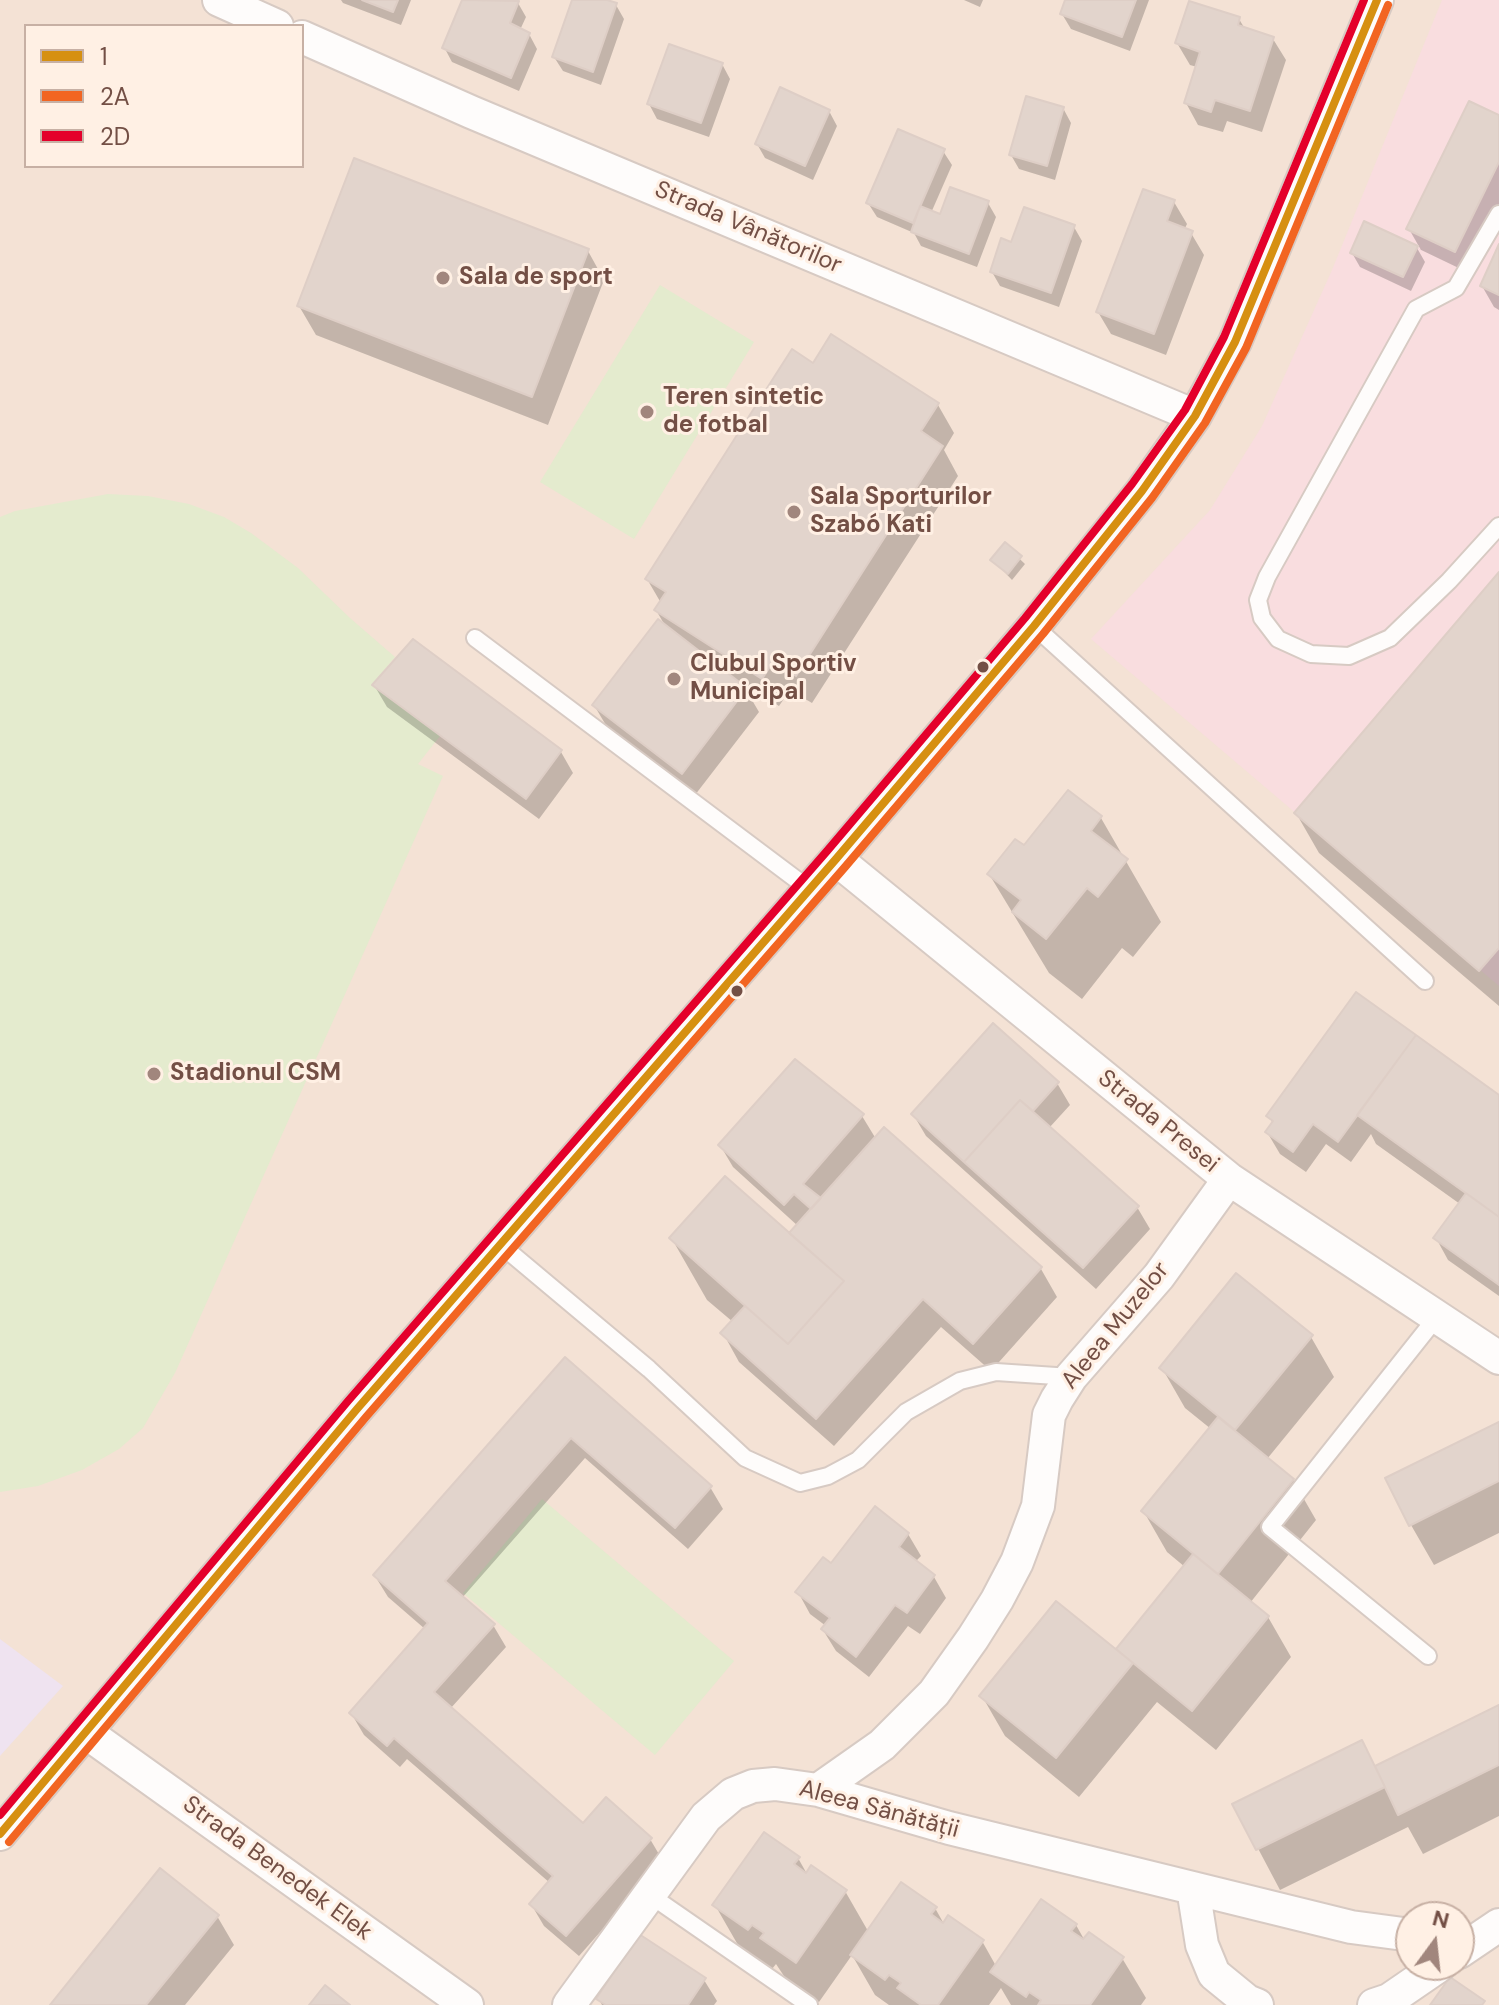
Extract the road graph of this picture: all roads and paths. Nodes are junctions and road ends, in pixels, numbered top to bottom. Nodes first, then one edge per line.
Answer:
1 (219, 0) edge
2 (1377, 0) edge
3 (273, 24) edge
4 (304, 38) edge
5 (1499, 214) edge
6 (1195, 416) junction
7 (1499, 526) edge
8 (1034, 626) junction
9 (475, 638) dead end
10 (836, 859) junction
11 (809, 889) junction
12 (1425, 981) dead end
13 (1229, 1179) junction
14 (501, 1245) junction
15 (1436, 1318) junction
16 (1499, 1358) edge
17 (1071, 1377) junction
18 (1428, 1656) dead end
19 (87, 1733) junction
20 (818, 1790) junction
21 (0, 1834) edge
22 (1193, 1888) junction
23 (647, 1893) junction
24 (1499, 1918) edge
25 (1475, 1925) edge
26 (1499, 1925) edge
27 (1395, 1933) edge
28 (1475, 1941) edge
29 (1417, 1981) edge
30 (467, 2005) edge
31 (569, 2005) edge
32 (809, 2005) edge
33 (1257, 2005) edge
34 (1374, 2005) edge

1 - 3 street
2 - 6 street
4 - 6 street, Strada Vânătorilor
5 - 7 lane
6 - 8 street
8 - 10 street
8 - 12 lane
9 - 11 lane
10 - 11 street
10 - 13 street, Strada Presei
11 - 14 street
13 - 15 street, Strada Presei
13 - 17 street, Aleea Muzelor
14 - 17 lane
14 - 19 street
15 - 16 street, Strada Presei
15 - 18 lane
17 - 20 street, Aleea Muzelor
19 - 21 street
19 - 30 street, Strada Benedek Elek
20 - 22 street, Aleea Sănătății
20 - 23 street, Aleea Sănătății
22 - 27 street, Aleea Sănătății
22 - 33 street
23 - 31 street, Aleea Sănătății
23 - 32 lane
24 - 25 street
26 - 28 street
29 - 34 street

